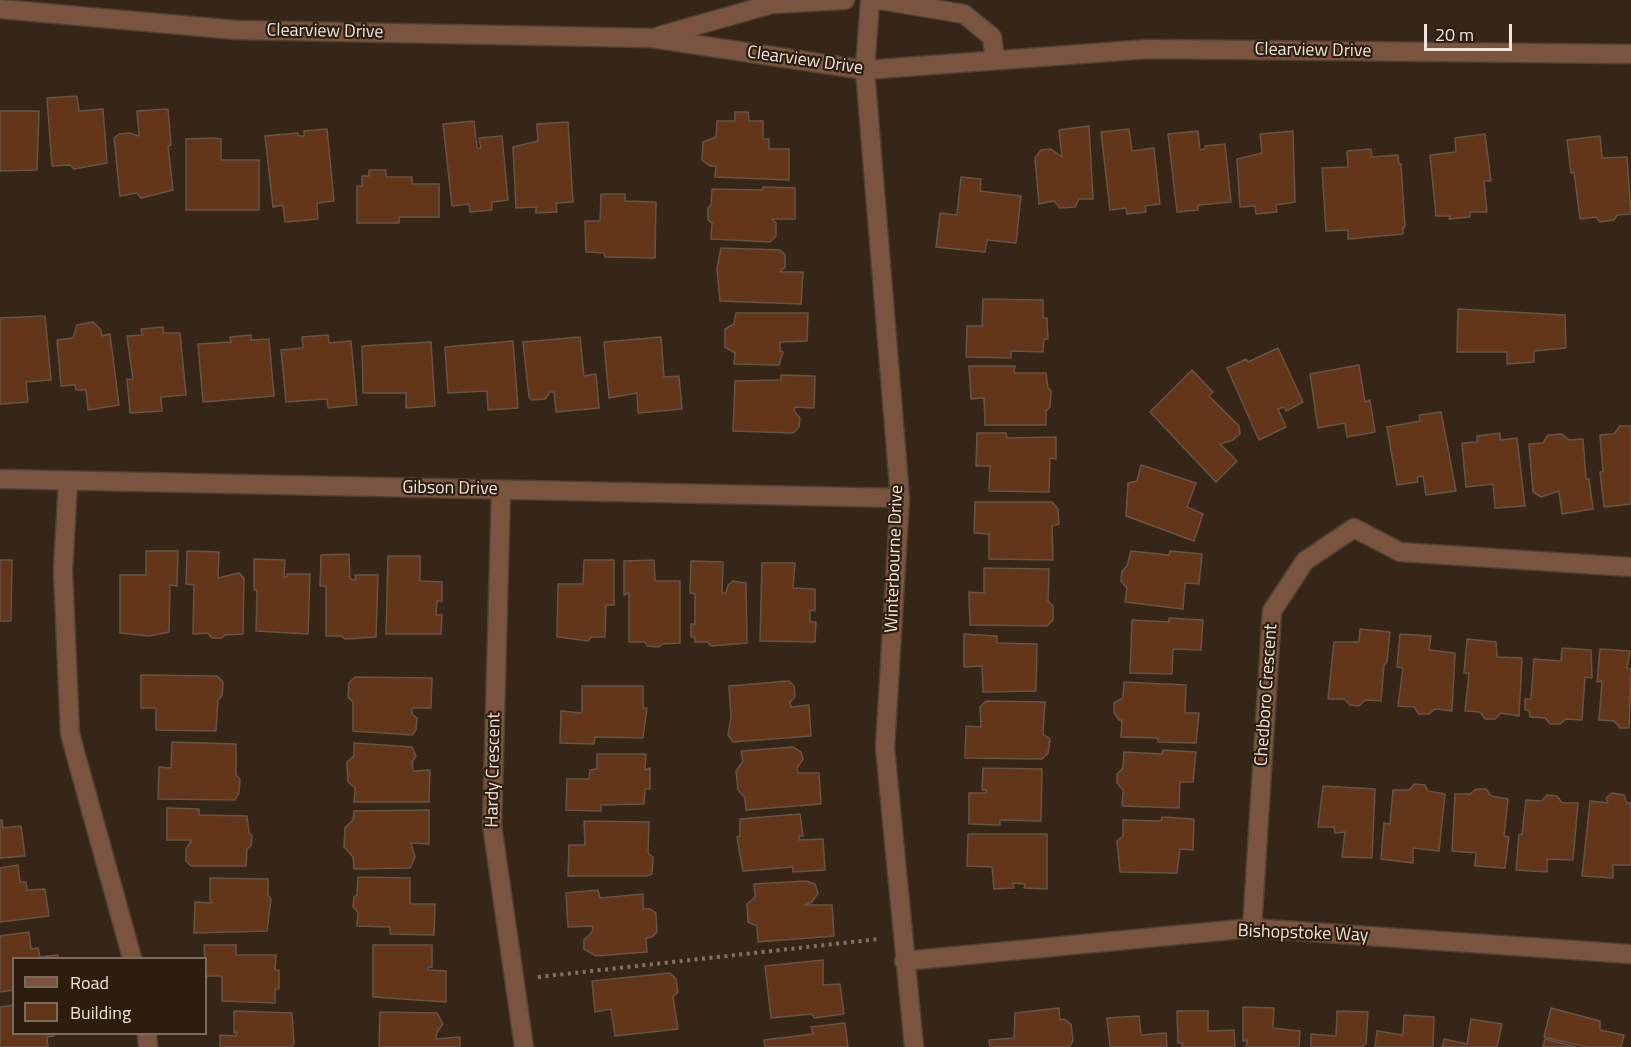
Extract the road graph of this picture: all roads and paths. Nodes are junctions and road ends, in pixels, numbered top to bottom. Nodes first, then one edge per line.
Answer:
1 (845, 0) edge
2 (870, 0) edge
3 (880, 0) edge
4 (0, 9) edge
5 (651, 38) junction
6 (1631, 54) edge
7 (994, 59) junction
8 (865, 70) junction
9 (0, 479) edge
10 (68, 481) junction
11 (501, 490) junction
12 (900, 498) junction
13 (1631, 567) edge
14 (1252, 928) junction
15 (902, 937) junction
16 (1631, 954) edge
17 (132, 957) edge
18 (904, 961) junction
19 (513, 979) junction
20 (524, 1047) edge
21 (914, 1047) edge

1 - 5 street, Clearview Drive
2 - 8 street, Winterbourne Drive
3 - 7 street
4 - 5 street, Clearview Drive
5 - 8 street, Clearview Drive
6 - 7 street, Clearview Drive
7 - 8 street, Clearview Drive
8 - 12 street, Winterbourne Drive
9 - 10 street, Gibson Drive
10 - 11 street, Gibson Drive
10 - 17 street
11 - 12 street, Gibson Drive
11 - 19 street, Hardy Crescent
12 - 15 street, Winterbourne Drive
13 - 14 street, Chedboro Crescent
14 - 16 street, Bishopstoke Way
14 - 18 street, Bishopstoke Way
15 - 18 street, Winterbourne Drive
15 - 19 path
18 - 21 street, Winterbourne Drive
19 - 20 street, Hardy Crescent

